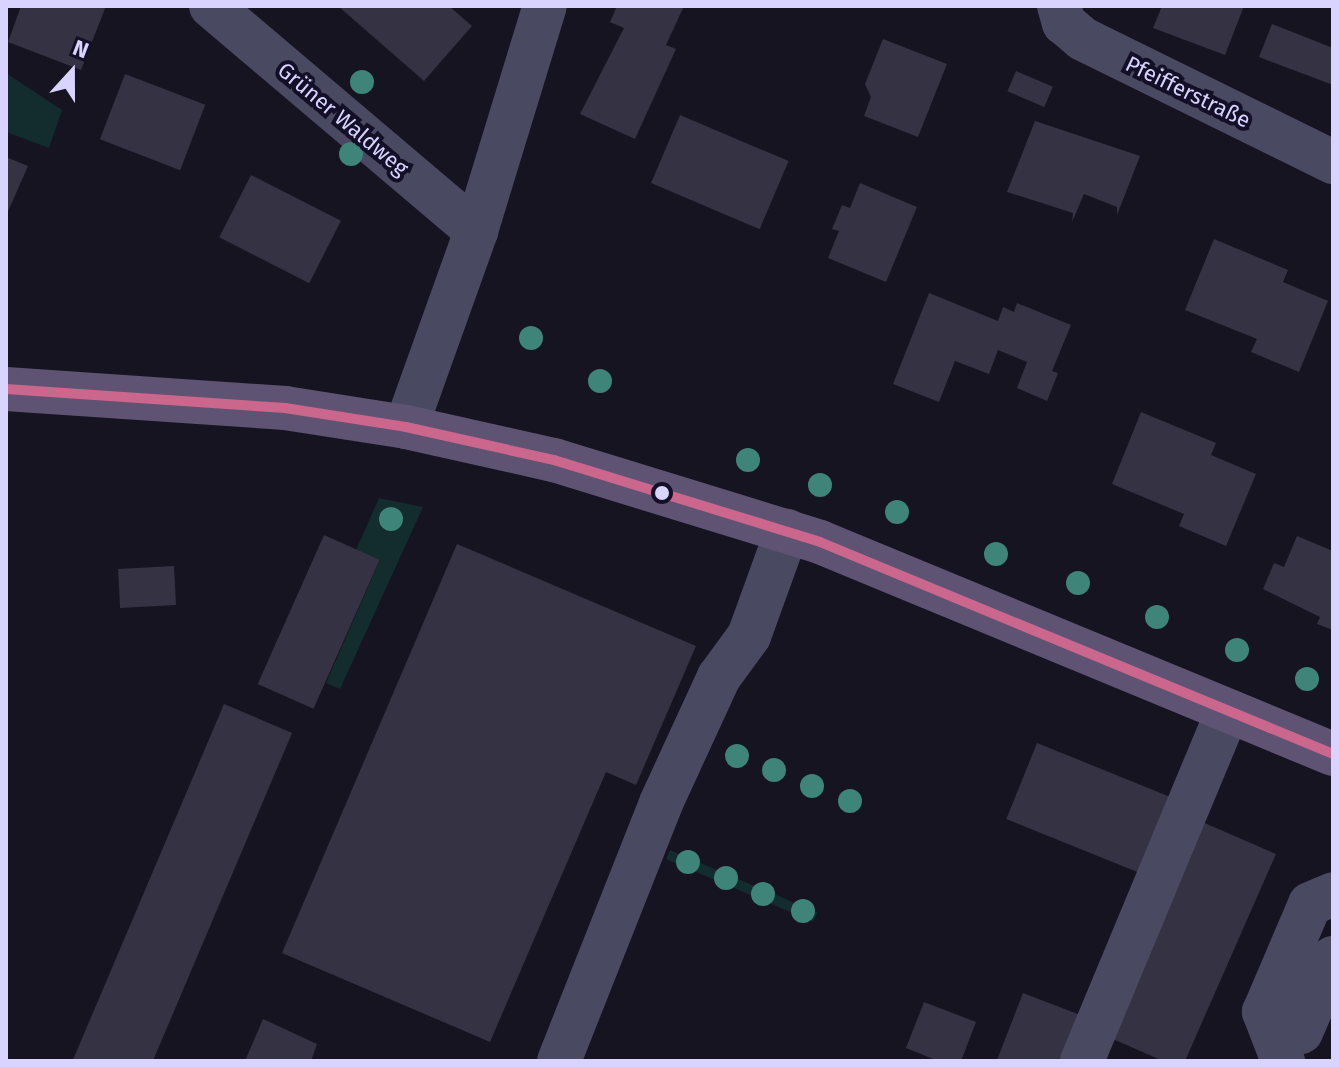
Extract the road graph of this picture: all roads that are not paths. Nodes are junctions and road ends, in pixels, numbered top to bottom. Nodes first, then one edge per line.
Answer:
1 (211, 6) edge
2 (545, 6) edge
3 (1059, 6) edge
4 (1333, 162) edge
5 (476, 231) junction
6 (6, 389) edge
7 (406, 427) junction
8 (787, 531) junction
9 (1228, 711) junction
10 (1333, 754) edge
11 (1333, 894) edge
12 (1333, 958) edge
13 (1292, 1047) edge
14 (559, 1061) edge
15 (1082, 1061) edge

1 - 5 street, Grüner Waldweg
2 - 5 street
3 - 4 street, Pfeifferstraße
5 - 7 street
6 - 7 main road
7 - 8 main road
8 - 9 main road
8 - 14 street
9 - 10 main road
9 - 15 street
11 - 13 street
12 - 13 street

